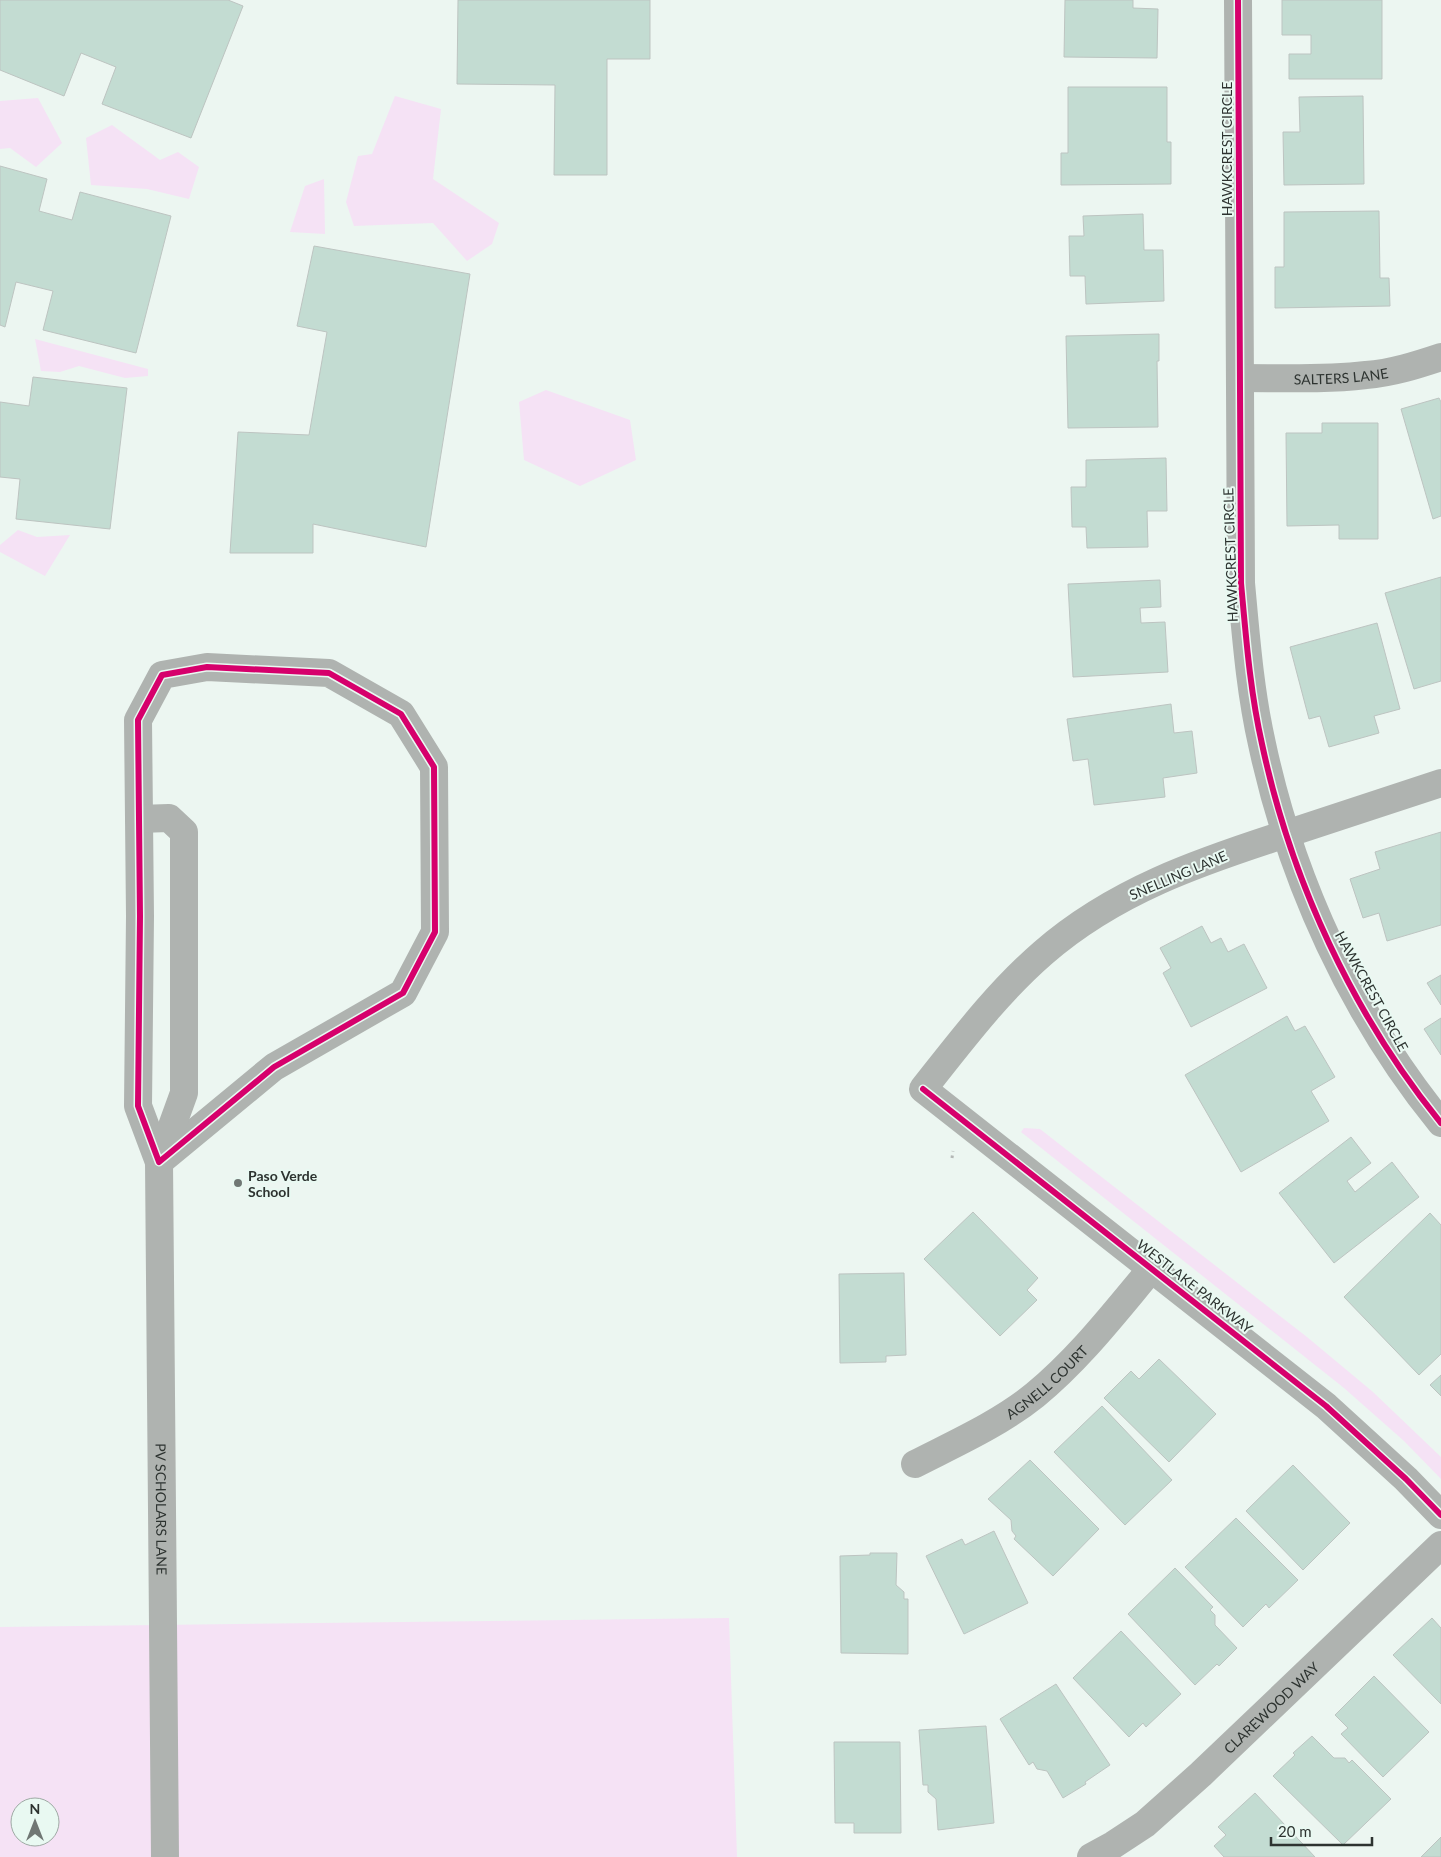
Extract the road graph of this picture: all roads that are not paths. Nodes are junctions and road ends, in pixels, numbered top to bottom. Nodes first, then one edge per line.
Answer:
1 (1238, 0) edge
2 (1441, 357) edge
3 (1240, 378) junction
4 (1441, 783) edge
5 (139, 819) junction
6 (1286, 834) junction
7 (923, 1089) joint
8 (1441, 1123) edge
9 (159, 1162) junction
10 (1152, 1268) junction
11 (915, 1464) dead end
12 (1441, 1515) edge
13 (1441, 1545) edge
14 (165, 1857) edge
15 (1090, 1857) edge

1 - 3 street, HAWKCREST CIRCLE
2 - 3 street, SALTERS LANE
3 - 6 street, HAWKCREST CIRCLE
4 - 6 street, SNELLING LANE
5 - 9 street
5 - 9 street
5 - 9 street
6 - 7 street, SNELLING LANE
6 - 8 street, HAWKCREST CIRCLE
7 - 10 street, WESTLAKE PARKWAY
9 - 14 street, PV SCHOLARS LANE
10 - 11 street, AGNELL COURT
10 - 12 street, WESTLAKE PARKWAY
13 - 15 street, CLAREWOOD WAY

